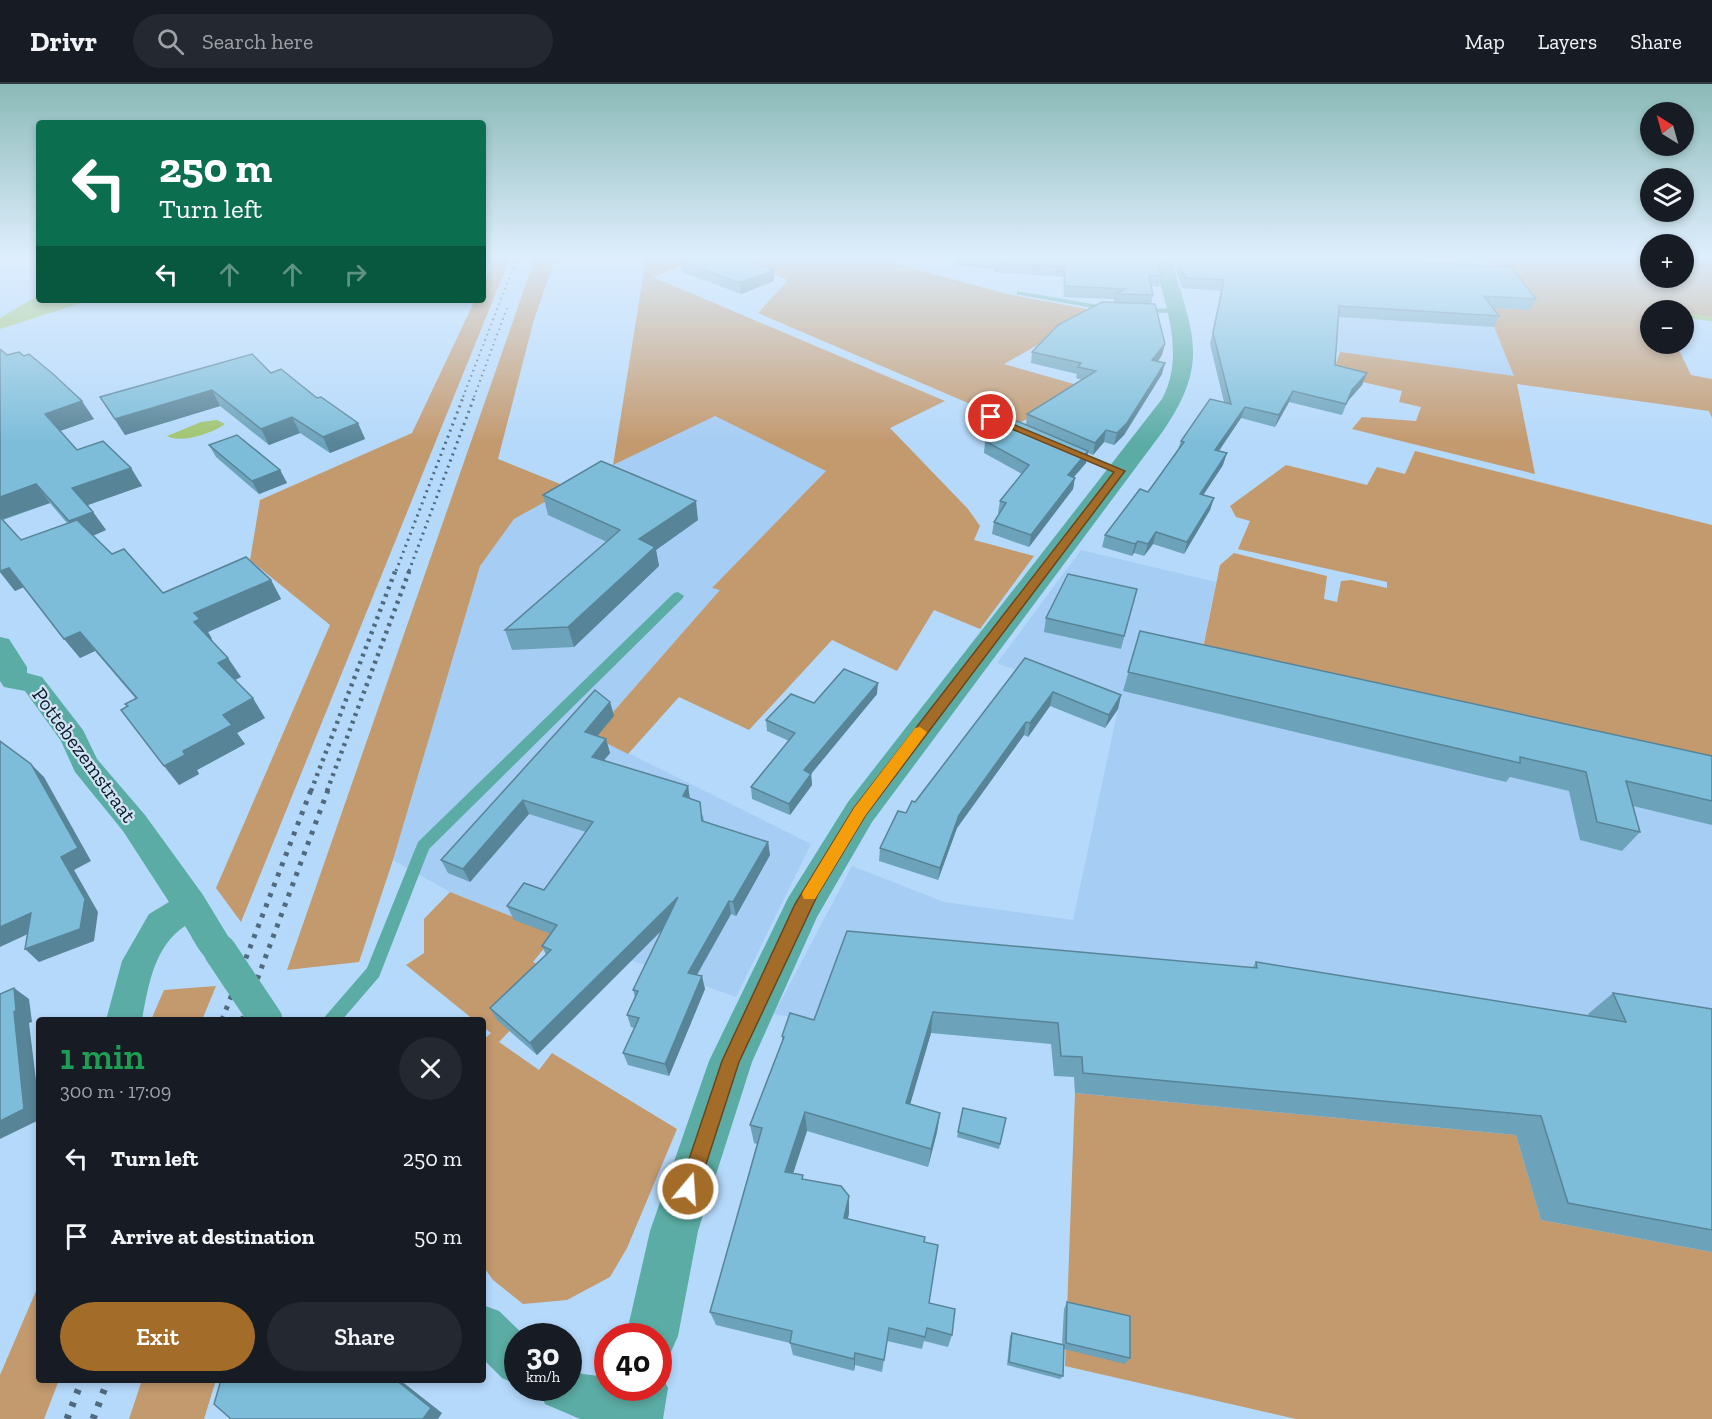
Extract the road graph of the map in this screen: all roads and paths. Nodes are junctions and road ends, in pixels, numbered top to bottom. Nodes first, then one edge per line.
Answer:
1 (1177, 320) edge
2 (991, 417) dead end
3 (1034, 435) edge
4 (1066, 448) edge
5 (1120, 471) junction
6 (678, 596) dead end
7 (0, 645) edge
8 (7, 684) edge
9 (191, 905) junction
10 (125, 1017) edge
11 (264, 1017) edge
12 (334, 1017) edge
13 (655, 1323) edge
14 (486, 1330) edge
15 (504, 1348) edge
16 (582, 1397) edge
17 (638, 1404) edge

1 - 5 street
2 - 3 lane
4 - 5 lane
5 - 13 street
6 - 12 lane
7 - 8 street, Pottebezemstraat
8 - 9 street, Pottebezemstraat
9 - 10 street
9 - 11 street, Pottebezemstraat, bridge
14 - 15 street
16 - 17 street

